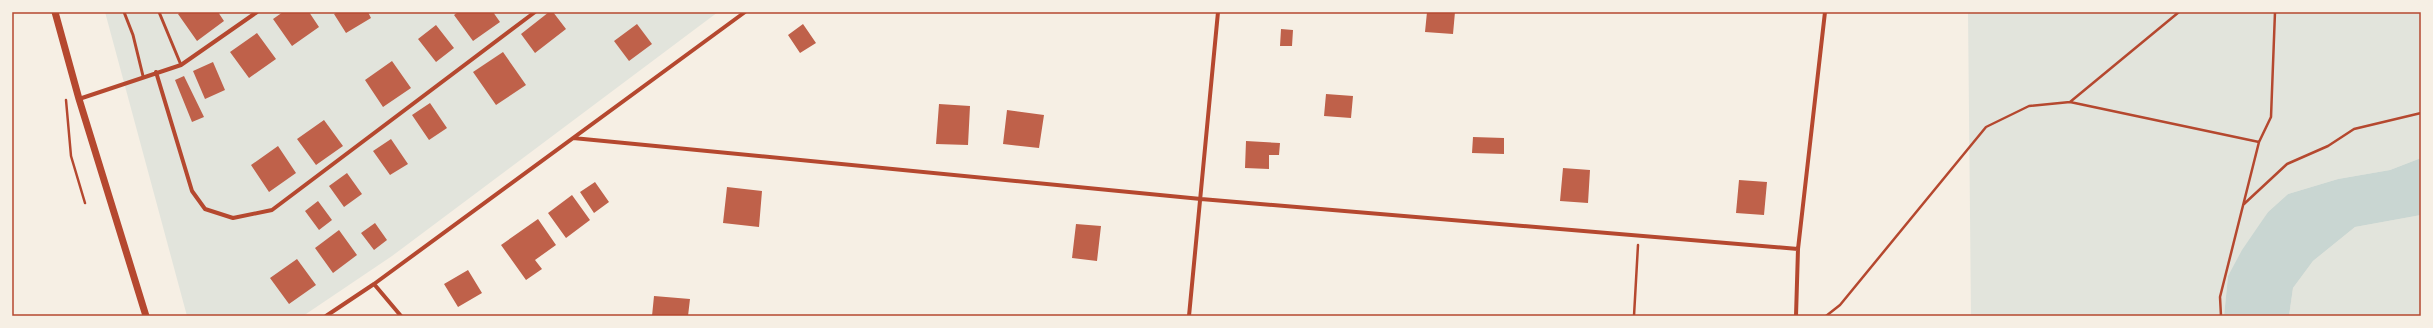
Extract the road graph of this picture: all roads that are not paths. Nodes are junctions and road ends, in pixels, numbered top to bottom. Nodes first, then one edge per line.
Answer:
1 (55, 12) edge
2 (124, 12) edge
3 (159, 12) edge
4 (258, 12) edge
5 (535, 12) edge
6 (745, 12) edge
7 (1218, 12) edge
8 (1825, 12) edge
9 (181, 65) junction
10 (156, 72) junction
11 (143, 76) junction
12 (79, 99) junction
13 (573, 138) junction
14 (1201, 199) junction
15 (1798, 249) junction
16 (374, 284) junction
17 (146, 316) edge
18 (326, 316) edge
19 (401, 316) edge
20 (1189, 316) edge
21 (1796, 316) edge

1 - 12 street
2 - 11 lane
3 - 9 lane
4 - 9 street
5 - 10 street
6 - 13 street
7 - 14 street
8 - 15 street
9 - 10 street
10 - 11 street
11 - 12 street
12 - 17 street
13 - 14 street
13 - 16 street
14 - 15 street
14 - 20 street
15 - 21 street
16 - 18 street
16 - 19 street

